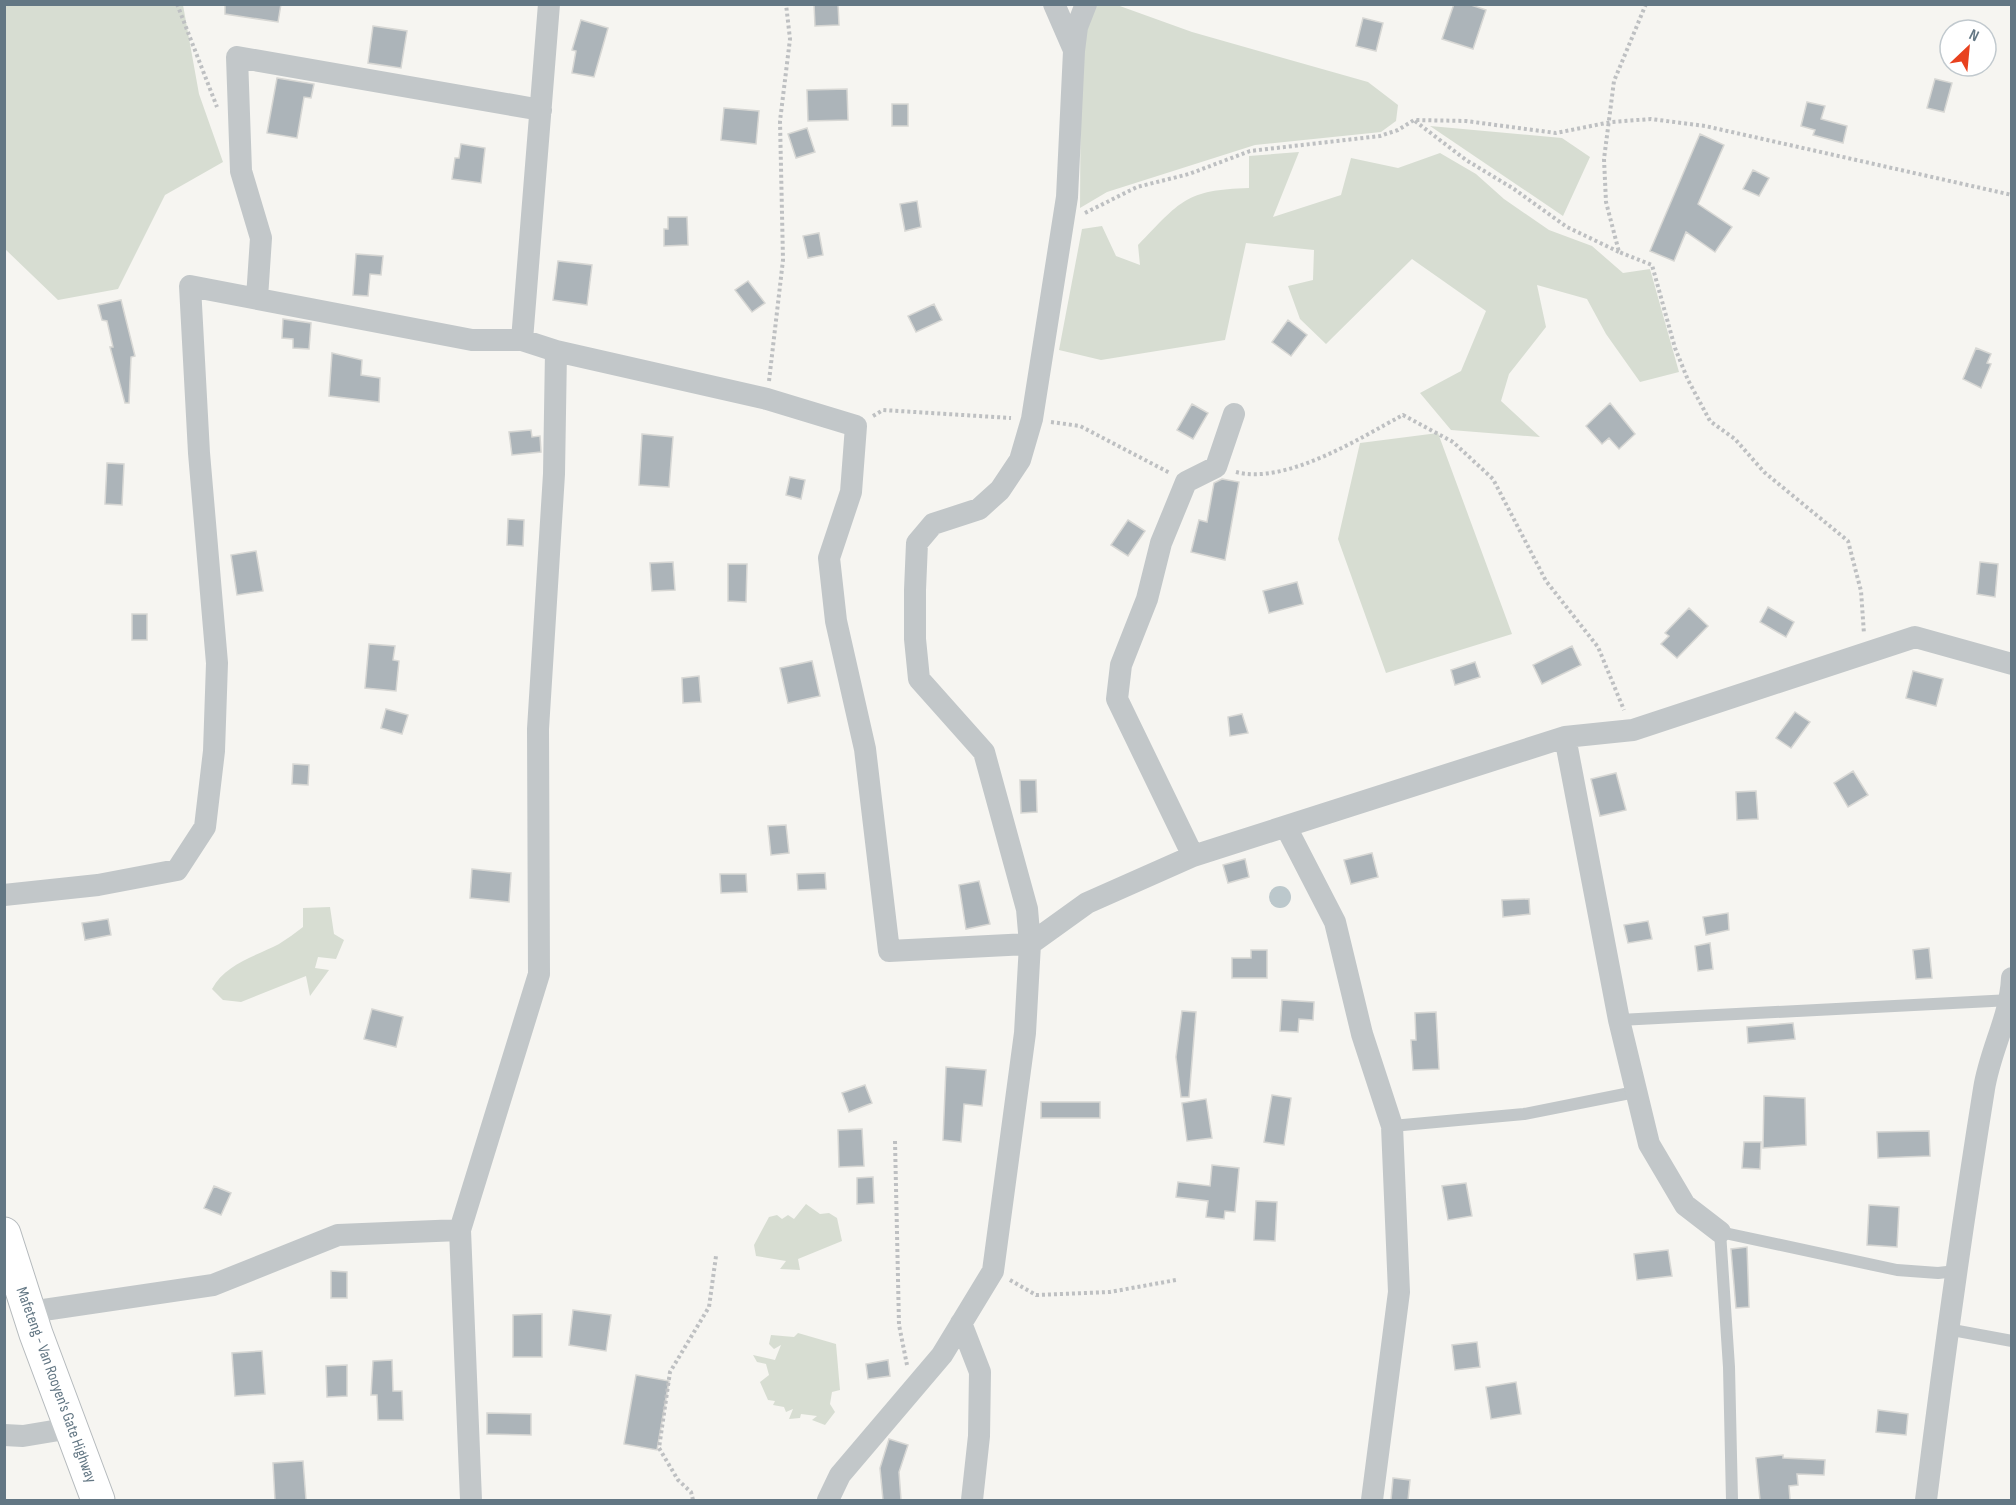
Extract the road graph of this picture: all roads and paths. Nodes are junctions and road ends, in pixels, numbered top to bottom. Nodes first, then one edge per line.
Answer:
1 (177, 4) edge
2 (549, 4) edge
3 (786, 4) edge
4 (1054, 4) edge
5 (1086, 4) edge
6 (1646, 4) edge
7 (1074, 51) junction
8 (541, 110) junction
9 (220, 115) dead end
10 (1414, 120) junction
11 (1611, 122) junction
12 (2012, 195) edge
13 (1063, 225) junction
14 (1619, 252) junction
15 (257, 298) junction
16 (522, 340) junction
17 (556, 351) junction
18 (767, 399) junction
19 (1234, 414) dead end
20 (1032, 419) junction
21 (856, 426) junction
22 (1216, 467) junction
23 (1186, 482) junction
24 (1871, 653) junction
25 (2012, 664) edge
26 (1633, 730) junction
27 (1565, 737) junction
28 (1286, 826) junction
29 (1193, 856) junction
30 (4, 895) edge
31 (1030, 944) junction
32 (2012, 978) edge
33 (2011, 1000) edge
34 (1619, 1020) junction
35 (1635, 1092) junction
36 (1392, 1126) junction
37 (895, 1142) dead end
38 (460, 1230) junction
39 (1720, 1232) junction
40 (4, 1234) edge
41 (716, 1256) dead end
42 (993, 1271) junction
43 (1956, 1271) junction
44 (1176, 1280) dead end
45 (30, 1312) junction
46 (961, 1323) junction
47 (1947, 1329) junction
48 (2012, 1341) edge
49 (911, 1391) junction
50 (71, 1428) junction
51 (4, 1435) edge
52 (98, 1500) edge
53 (471, 1500) edge
54 (693, 1500) edge
55 (828, 1500) edge
56 (972, 1500) edge
57 (1372, 1500) edge
58 (1732, 1500) edge
59 (1926, 1500) edge

1 - 9 path
2 - 8 street
3 - 18 path
4 - 7 street
5 - 7 street
6 - 11 path
7 - 13 street
8 - 15 street
8 - 16 street
10 - 11 path
10 - 13 path
10 - 14 path
11 - 12 path
11 - 14 path
13 - 20 street
14 - 24 path
15 - 16 street
15 - 30 street
16 - 17 street
17 - 18 street
17 - 38 street
18 - 21 street
19 - 22 street
20 - 21 path
20 - 23 path
20 - 31 street
21 - 31 street
22 - 23 street
22 - 26 path
23 - 29 street
24 - 25 street
24 - 26 street
26 - 27 street
27 - 28 street
27 - 34 street
28 - 29 street
28 - 36 street
29 - 31 street
31 - 42 street
32 - 33 street
33 - 34 lane
33 - 43 street
34 - 35 street
35 - 36 lane
35 - 39 street
36 - 57 street
37 - 49 path
38 - 45 street
38 - 53 street
39 - 43 lane
39 - 58 lane
40 - 45 main road, Mafeteng - Van Rooyen's Gate Highway
41 - 54 path
42 - 44 path
42 - 46 street
43 - 47 street
45 - 50 main road, Mafeteng - Van Rooyen's Gate Highway
46 - 49 street
46 - 56 street
47 - 48 lane
47 - 59 street
49 - 55 street
50 - 51 street
50 - 52 main road, Mafeteng - Van Rooyen's Gate Highway

